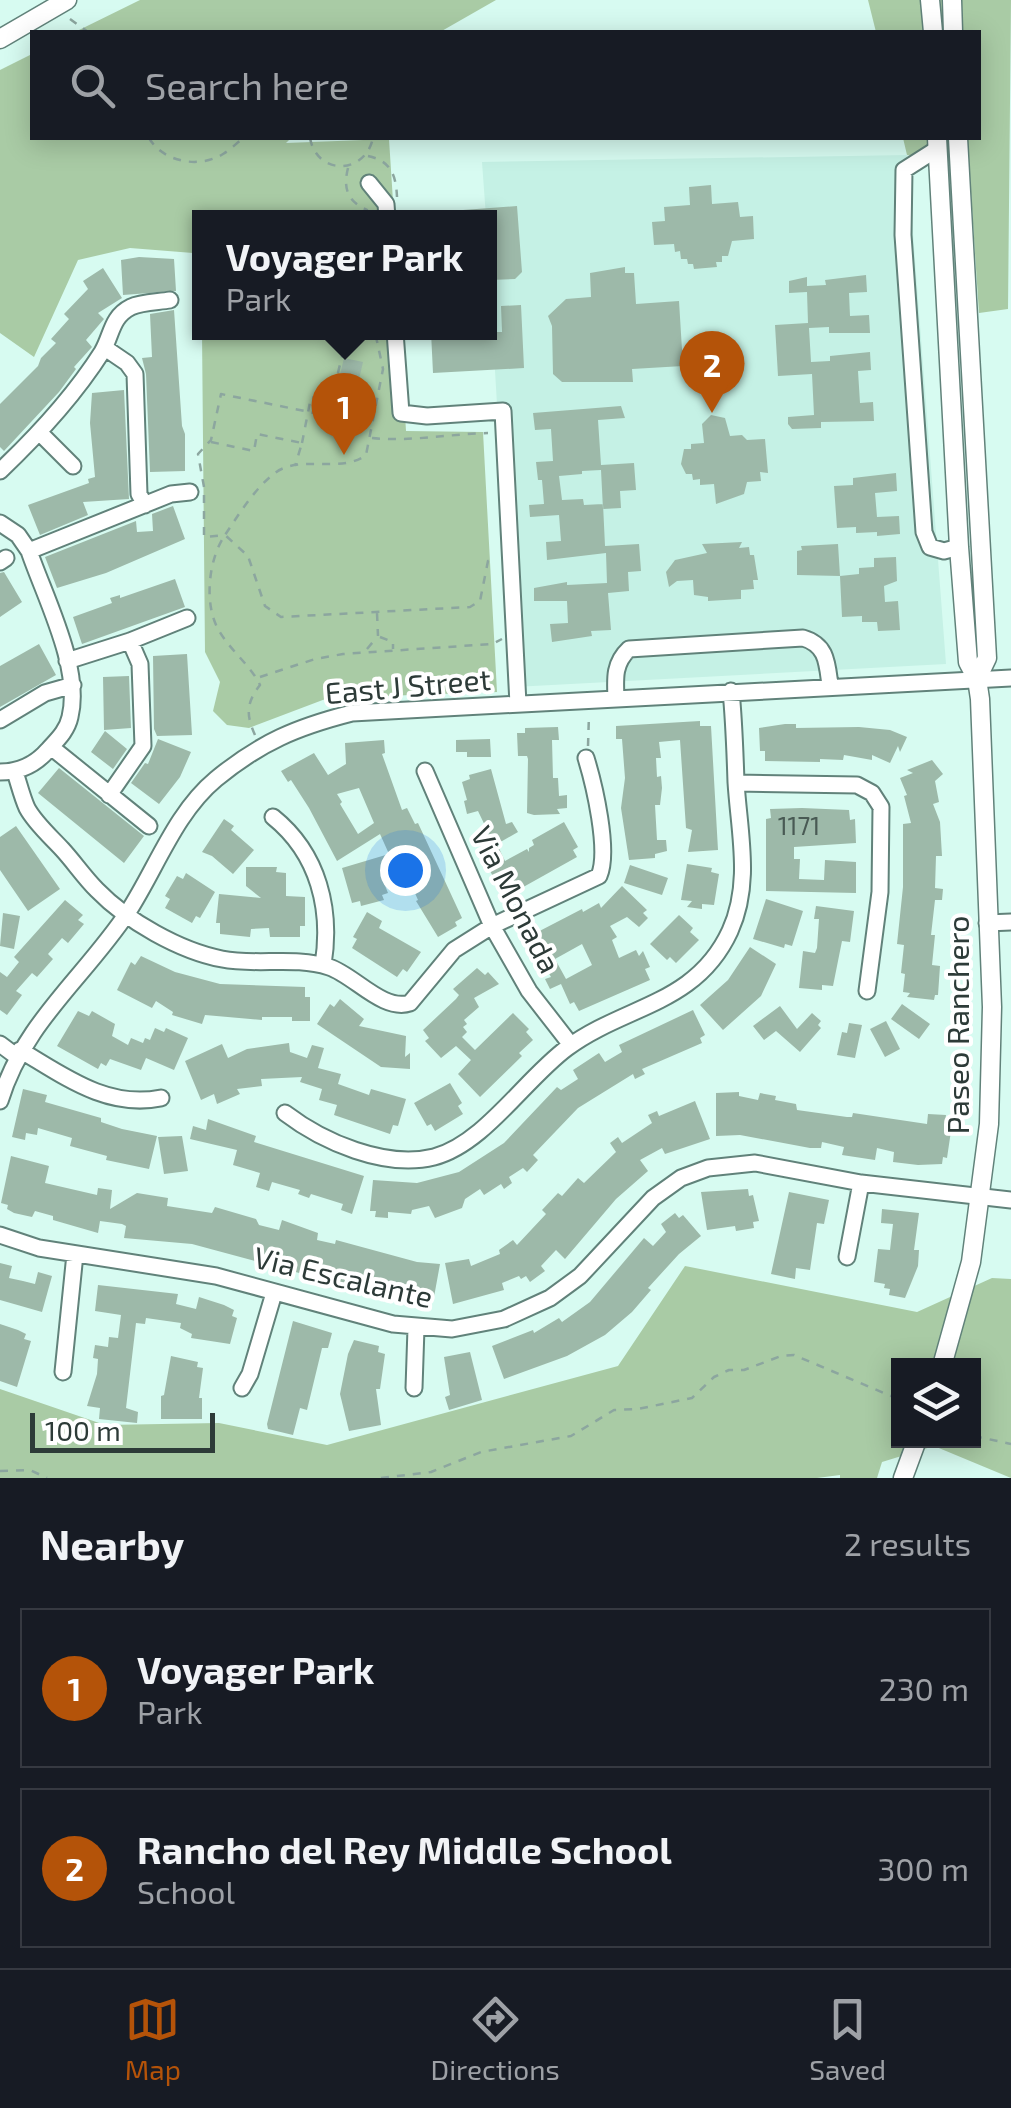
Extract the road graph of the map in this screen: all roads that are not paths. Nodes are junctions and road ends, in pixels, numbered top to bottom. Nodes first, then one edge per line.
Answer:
1 (930, 0) edge
2 (952, 0) edge
3 (68, 9) edge
4 (933, 30) edge
5 (953, 30) edge
6 (0, 39) edge
7 (958, 140) edge
8 (937, 143) edge
9 (369, 184) dead end
10 (386, 210) edge
11 (170, 300) dead end
12 (396, 340) edge
13 (105, 348) junction
14 (40, 433) junction
15 (975, 456) junction
16 (73, 466) dead end
17 (0, 471) edge
18 (190, 492) dead end
19 (145, 504) junction
20 (0, 523) edge
21 (959, 546) junction
22 (28, 551) junction
23 (187, 618) dead end
24 (130, 641) junction
25 (68, 661) junction
26 (1011, 678) edge
27 (978, 679) junction
28 (73, 684) junction
29 (830, 686) junction
30 (731, 690) junction
31 (616, 698) junction
32 (518, 704) junction
33 (0, 720) edge
34 (51, 747) junction
35 (586, 758) road end
36 (426, 770) dead end
37 (8, 772) edge
38 (736, 783) junction
39 (109, 795) junction
40 (273, 817) dead end
41 (149, 826) dead end
42 (126, 914) junction
43 (1011, 922) edge
44 (987, 923) junction
45 (492, 926) junction
46 (323, 965) junction
47 (867, 990) dead end
48 (0, 1044) edge
49 (571, 1046) junction
50 (18, 1053) junction
51 (161, 1098) dead end
52 (0, 1101) edge
53 (285, 1113) dead end
54 (861, 1183) junction
55 (980, 1197) junction
56 (1011, 1200) edge
57 (0, 1235) edge
58 (76, 1254) junction
59 (847, 1258) dead end
60 (274, 1293) junction
61 (416, 1328) junction
62 (944, 1358) edge
63 (63, 1372) dead end
64 (242, 1388) dead end
65 (414, 1388) dead end
66 (914, 1448) edge
67 (903, 1478) edge

1 - 4 main road
2 - 5 main road
3 - 6 main road
7 - 15 main road, Paseo Ranchero
8 - 21 main road, Paseo Ranchero
8 - 21 street
9 - 10 street
11 - 13 street
12 - 32 street
13 - 14 street
13 - 19 street
14 - 16 street
14 - 17 street
15 - 21 main road
15 - 27 main road, Paseo Ranchero
18 - 19 street
19 - 22 street
20 - 22 street
21 - 27 main road, Paseo Ranchero
22 - 25 street
23 - 24 street
24 - 25 street
24 - 39 street
25 - 28 street
26 - 27 street, East J Street
27 - 29 street, East J Street
27 - 44 main road, Paseo Ranchero
28 - 33 street
28 - 34 street
29 - 30 street, East J Street
29 - 31 street
30 - 31 street, East J Street
30 - 38 street
31 - 32 street, East J Street
32 - 42 street, East J Street
34 - 37 street
34 - 39 street
35 - 45 street
36 - 45 street, Via Monada
37 - 42 street
38 - 47 street
38 - 49 street
39 - 41 street
40 - 46 street
42 - 46 street
42 - 50 street, East J Street
43 - 44 street
44 - 55 main road, Paseo Ranchero
45 - 46 street
45 - 49 street, Via Monada
48 - 50 street
49 - 53 street
50 - 51 street
50 - 52 street, East J Street
54 - 55 street, Via Escalante
54 - 59 street
54 - 61 street, Via Escalante
55 - 56 street, Via Escalante
55 - 62 main road, Paseo Ranchero
57 - 58 street, Via Escalante
58 - 60 street, Via Escalante
58 - 63 street
60 - 61 street, Via Escalante
60 - 64 street
61 - 65 street
66 - 67 main road

